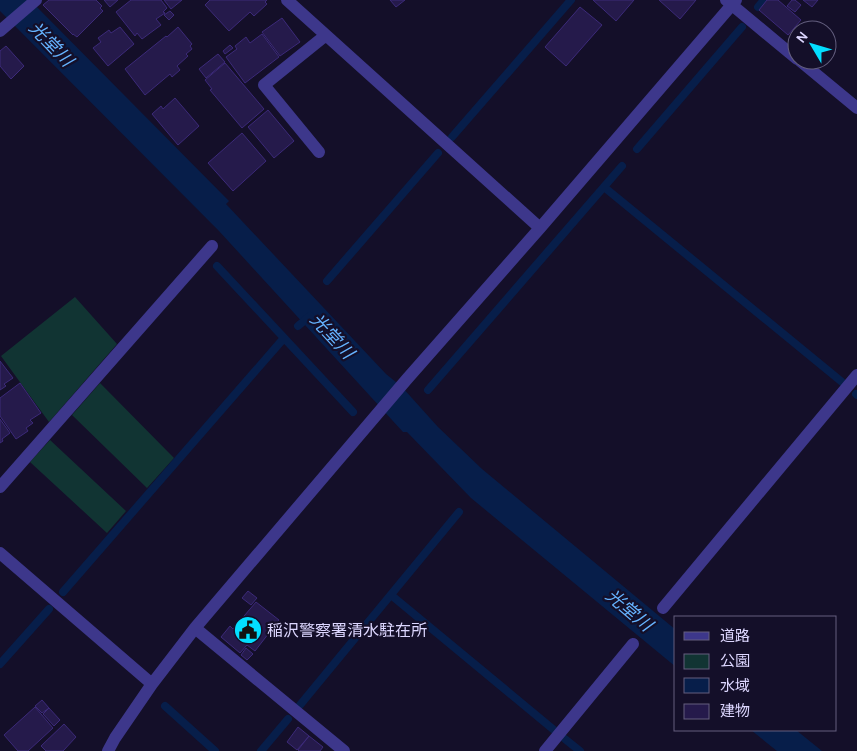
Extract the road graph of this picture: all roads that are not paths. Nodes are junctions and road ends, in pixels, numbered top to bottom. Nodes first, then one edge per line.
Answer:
1 (36, 0) edge
2 (288, 0) edge
3 (731, 2) edge
4 (3, 29) edge
5 (326, 35) junction
6 (787, 50) edge
7 (811, 70) edge
8 (857, 108) edge
9 (319, 152) dead end
10 (540, 228) junction
11 (212, 246) dead end
12 (857, 375) edge
13 (0, 487) edge
14 (0, 553) edge
15 (663, 608) dead end
16 (195, 628) junction
17 (633, 644) dead end
18 (152, 684) junction
19 (108, 751) edge
20 (344, 751) edge
21 (545, 751) edge

1 - 4 street
2 - 5 street
3 - 6 street
3 - 10 street
5 - 9 street
5 - 10 street
7 - 8 street
10 - 16 street
11 - 13 street
12 - 15 street
14 - 18 street
16 - 18 street
16 - 20 street
17 - 21 street
18 - 19 street

